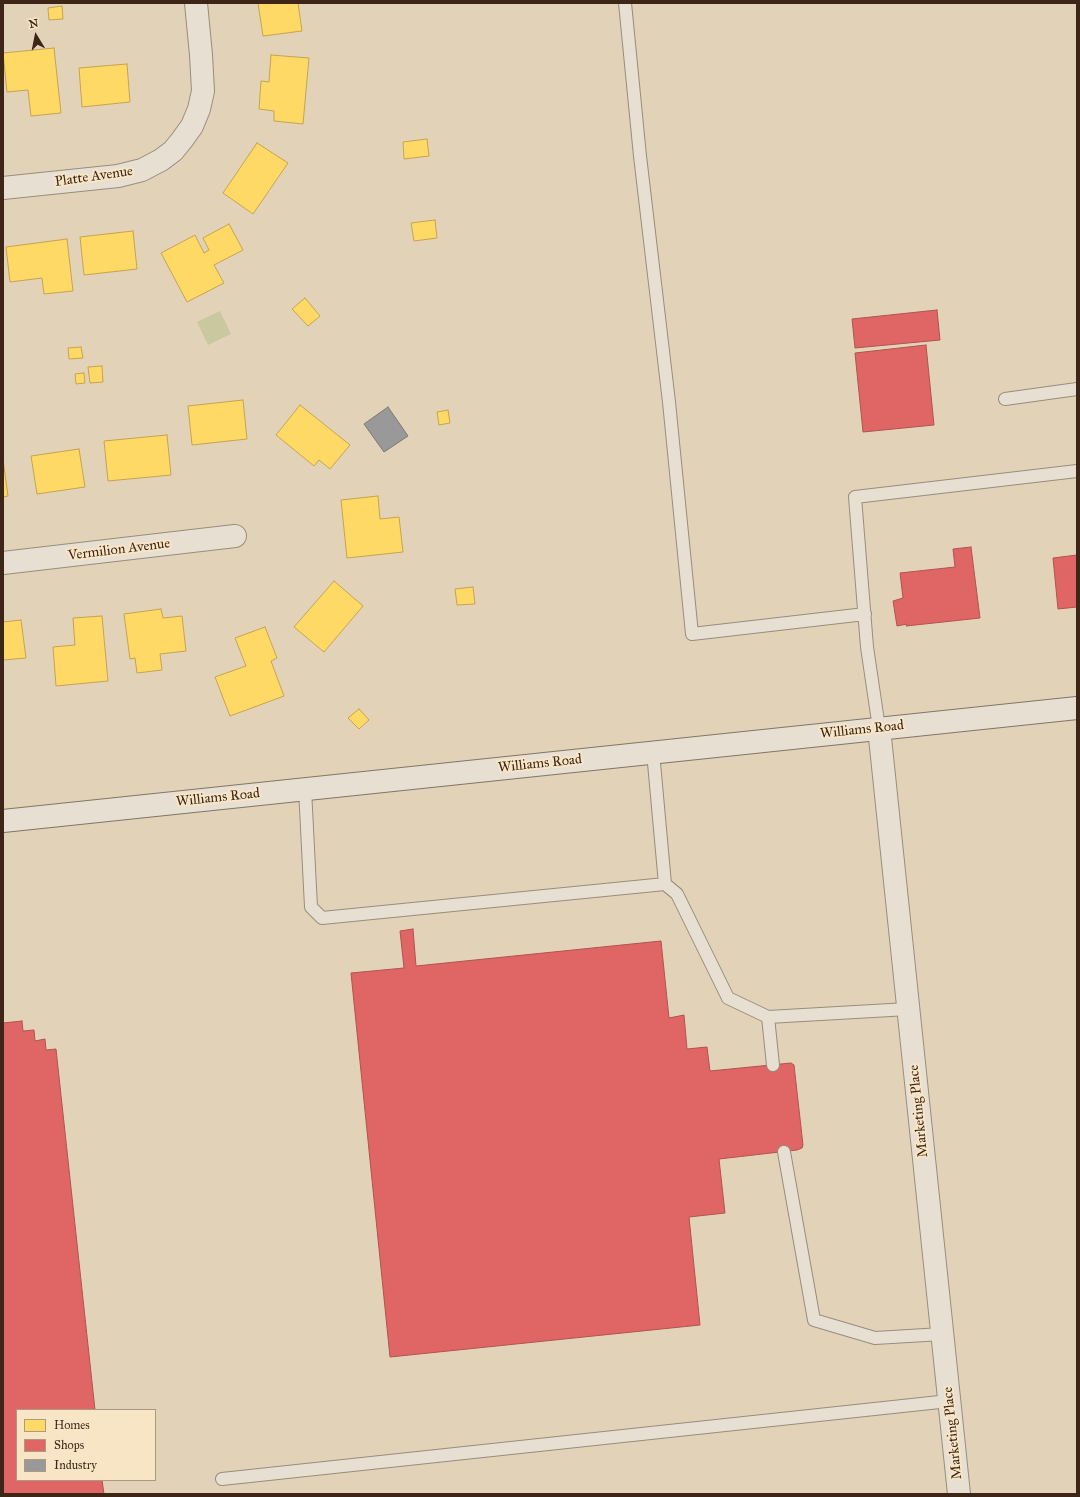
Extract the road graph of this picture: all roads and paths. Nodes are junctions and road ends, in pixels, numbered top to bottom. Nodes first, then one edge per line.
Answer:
1 (196, 3) edge
2 (625, 3) edge
3 (3, 188) edge
4 (1077, 389) edge
5 (1005, 399) dead end
6 (1077, 471) edge
7 (235, 536) dead end
8 (3, 563) edge
9 (865, 614) junction
10 (1077, 708) edge
11 (879, 728) junction
12 (653, 752) junction
13 (305, 789) junction
14 (3, 821) edge
15 (665, 884) junction
16 (908, 1008) junction
17 (768, 1017) junction
18 (773, 1065) dead end
19 (784, 1152) dead end
20 (942, 1334) junction
21 (949, 1401) junction
22 (222, 1479) dead end
23 (959, 1494) edge

1 - 3 street, Platte Avenue
2 - 9 lane
4 - 5 lane
6 - 9 lane
7 - 8 street, Vermilion Avenue
9 - 11 lane
10 - 11 street, Williams Road
11 - 12 street, Williams Road
11 - 16 street, Marketing Place
12 - 13 street, Williams Road
12 - 15 lane
13 - 14 street, Williams Road
13 - 15 lane
15 - 17 lane
16 - 17 lane
16 - 20 street, Marketing Place
17 - 18 lane
19 - 20 lane
20 - 21 street, Marketing Place
21 - 22 lane
21 - 23 street, Marketing Place

